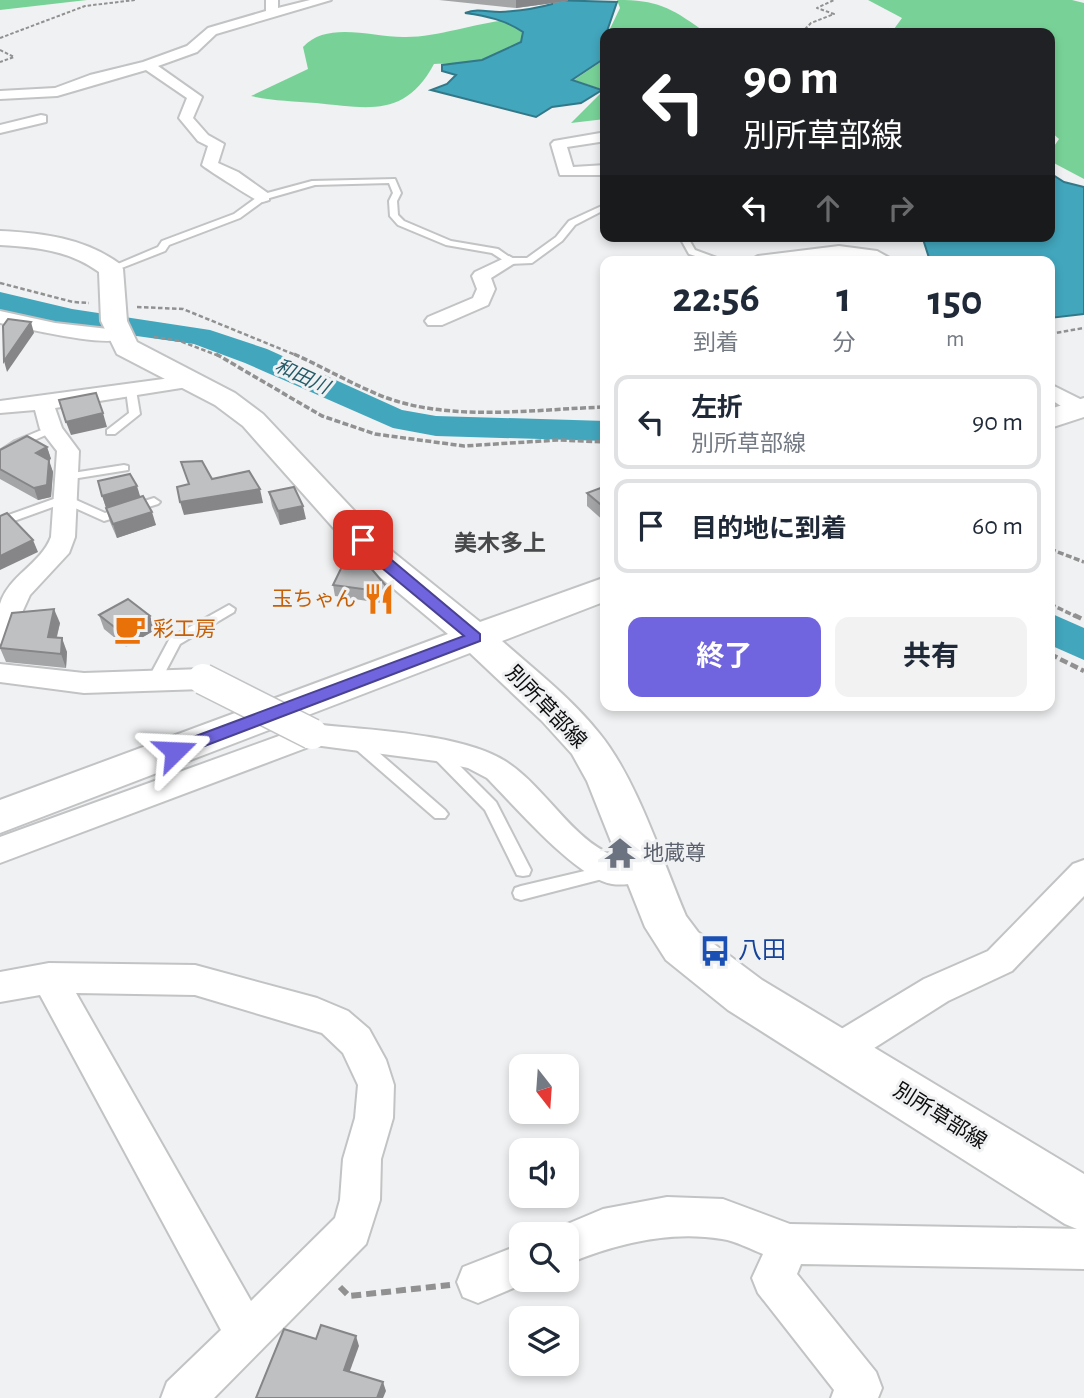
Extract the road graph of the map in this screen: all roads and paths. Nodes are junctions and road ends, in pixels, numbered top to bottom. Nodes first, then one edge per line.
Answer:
1 (135, 0) edge
2 (325, 0) edge
3 (834, 0) edge
4 (272, 6) edge
5 (806, 28) edge
6 (0, 38) edge
7 (0, 50) edge
8 (0, 62) edge
9 (148, 65) junction
10 (0, 95) edge
11 (41, 119) dead end
12 (0, 129) edge
13 (600, 137) edge
14 (600, 170) edge
15 (263, 197) junction
16 (600, 209) edge
17 (0, 238) edge
18 (687, 242) edge
19 (840, 249) edge
20 (706, 256) edge
21 (792, 256) edge
22 (875, 256) edge
23 (509, 261) junction
24 (111, 269) junction
25 (0, 284) edge
26 (0, 317) edge
27 (435, 321) dead end
28 (115, 324) junction
29 (1084, 328) edge
30 (1055, 333) edge
31 (192, 381) junction
32 (131, 390) junction
33 (1055, 393) edge
34 (43, 403) junction
35 (0, 407) edge
36 (600, 407) edge
37 (1082, 407) edge
38 (1055, 417) edge
39 (51, 429) junction
40 (111, 432) dead end
41 (600, 442) edge
42 (0, 456) edge
43 (124, 468) dead end
44 (66, 488) junction
45 (154, 502) dead end
46 (0, 522) edge
47 (1055, 551) edge
48 (1084, 562) edge
49 (600, 590) edge
50 (1055, 606) edge
51 (229, 609) dead end
52 (1084, 620) edge
53 (0, 635) edge
54 (475, 637) junction
55 (1055, 656) edge
56 (1084, 671) edge
57 (0, 673) edge
58 (154, 681) junction
59 (312, 734) junction
60 (355, 740) junction
61 (436, 750) junction
62 (440, 814) dead end
63 (0, 817) edge
64 (0, 850) edge
65 (523, 870) dead end
66 (628, 870) junction
67 (1084, 873) edge
68 (521, 893) dead end
69 (49, 978) junction
70 (0, 987) edge
71 (836, 1052) junction
72 (1084, 1205) edge
73 (579, 1239) edge
74 (790, 1244) junction
75 (1084, 1249) edge
76 (316, 1266) junction
77 (509, 1269) edge
78 (478, 1282) joint
79 (247, 1336) junction
80 (183, 1398) edge
81 (853, 1398) edge

1 - 6 path
2 - 4 street
3 - 5 path
4 - 9 street
7 - 8 path
9 - 10 street
9 - 15 street
11 - 12 street
13 - 14 street
15 - 23 lane
15 - 24 lane
16 - 23 lane
17 - 24 main road
18 - 20 lane
19 - 21 street
19 - 22 street
23 - 27 street
24 - 28 main road
25 - 28 path
26 - 28 street
28 - 31 main road, 別所草部線
28 - 36 path
28 - 41 path
29 - 30 path
31 - 32 street
31 - 54 main road, 別所草部線
32 - 34 street
32 - 40 lane
33 - 37 street
34 - 35 street
34 - 39 street
37 - 38 main road
39 - 42 lane
39 - 44 street
43 - 44 lane
44 - 45 lane
44 - 46 lane
44 - 53 street
47 - 48 path
49 - 54 main road
50 - 52 path
51 - 58 lane
54 - 63 main road
54 - 66 main road, 別所草部線
55 - 56 path
57 - 58 street
58 - 59 street, bridge
59 - 60 street
59 - 64 street
60 - 61 street
60 - 62 lane
61 - 65 lane
61 - 66 street
66 - 68 lane
66 - 71 main road, 別所草部線
67 - 71 street
69 - 70 street
69 - 76 street
69 - 79 street
71 - 72 main road, 別所草部線
73 - 74 street
74 - 75 street
74 - 81 street
76 - 78 path
76 - 79 street
77 - 78 street
79 - 80 street

